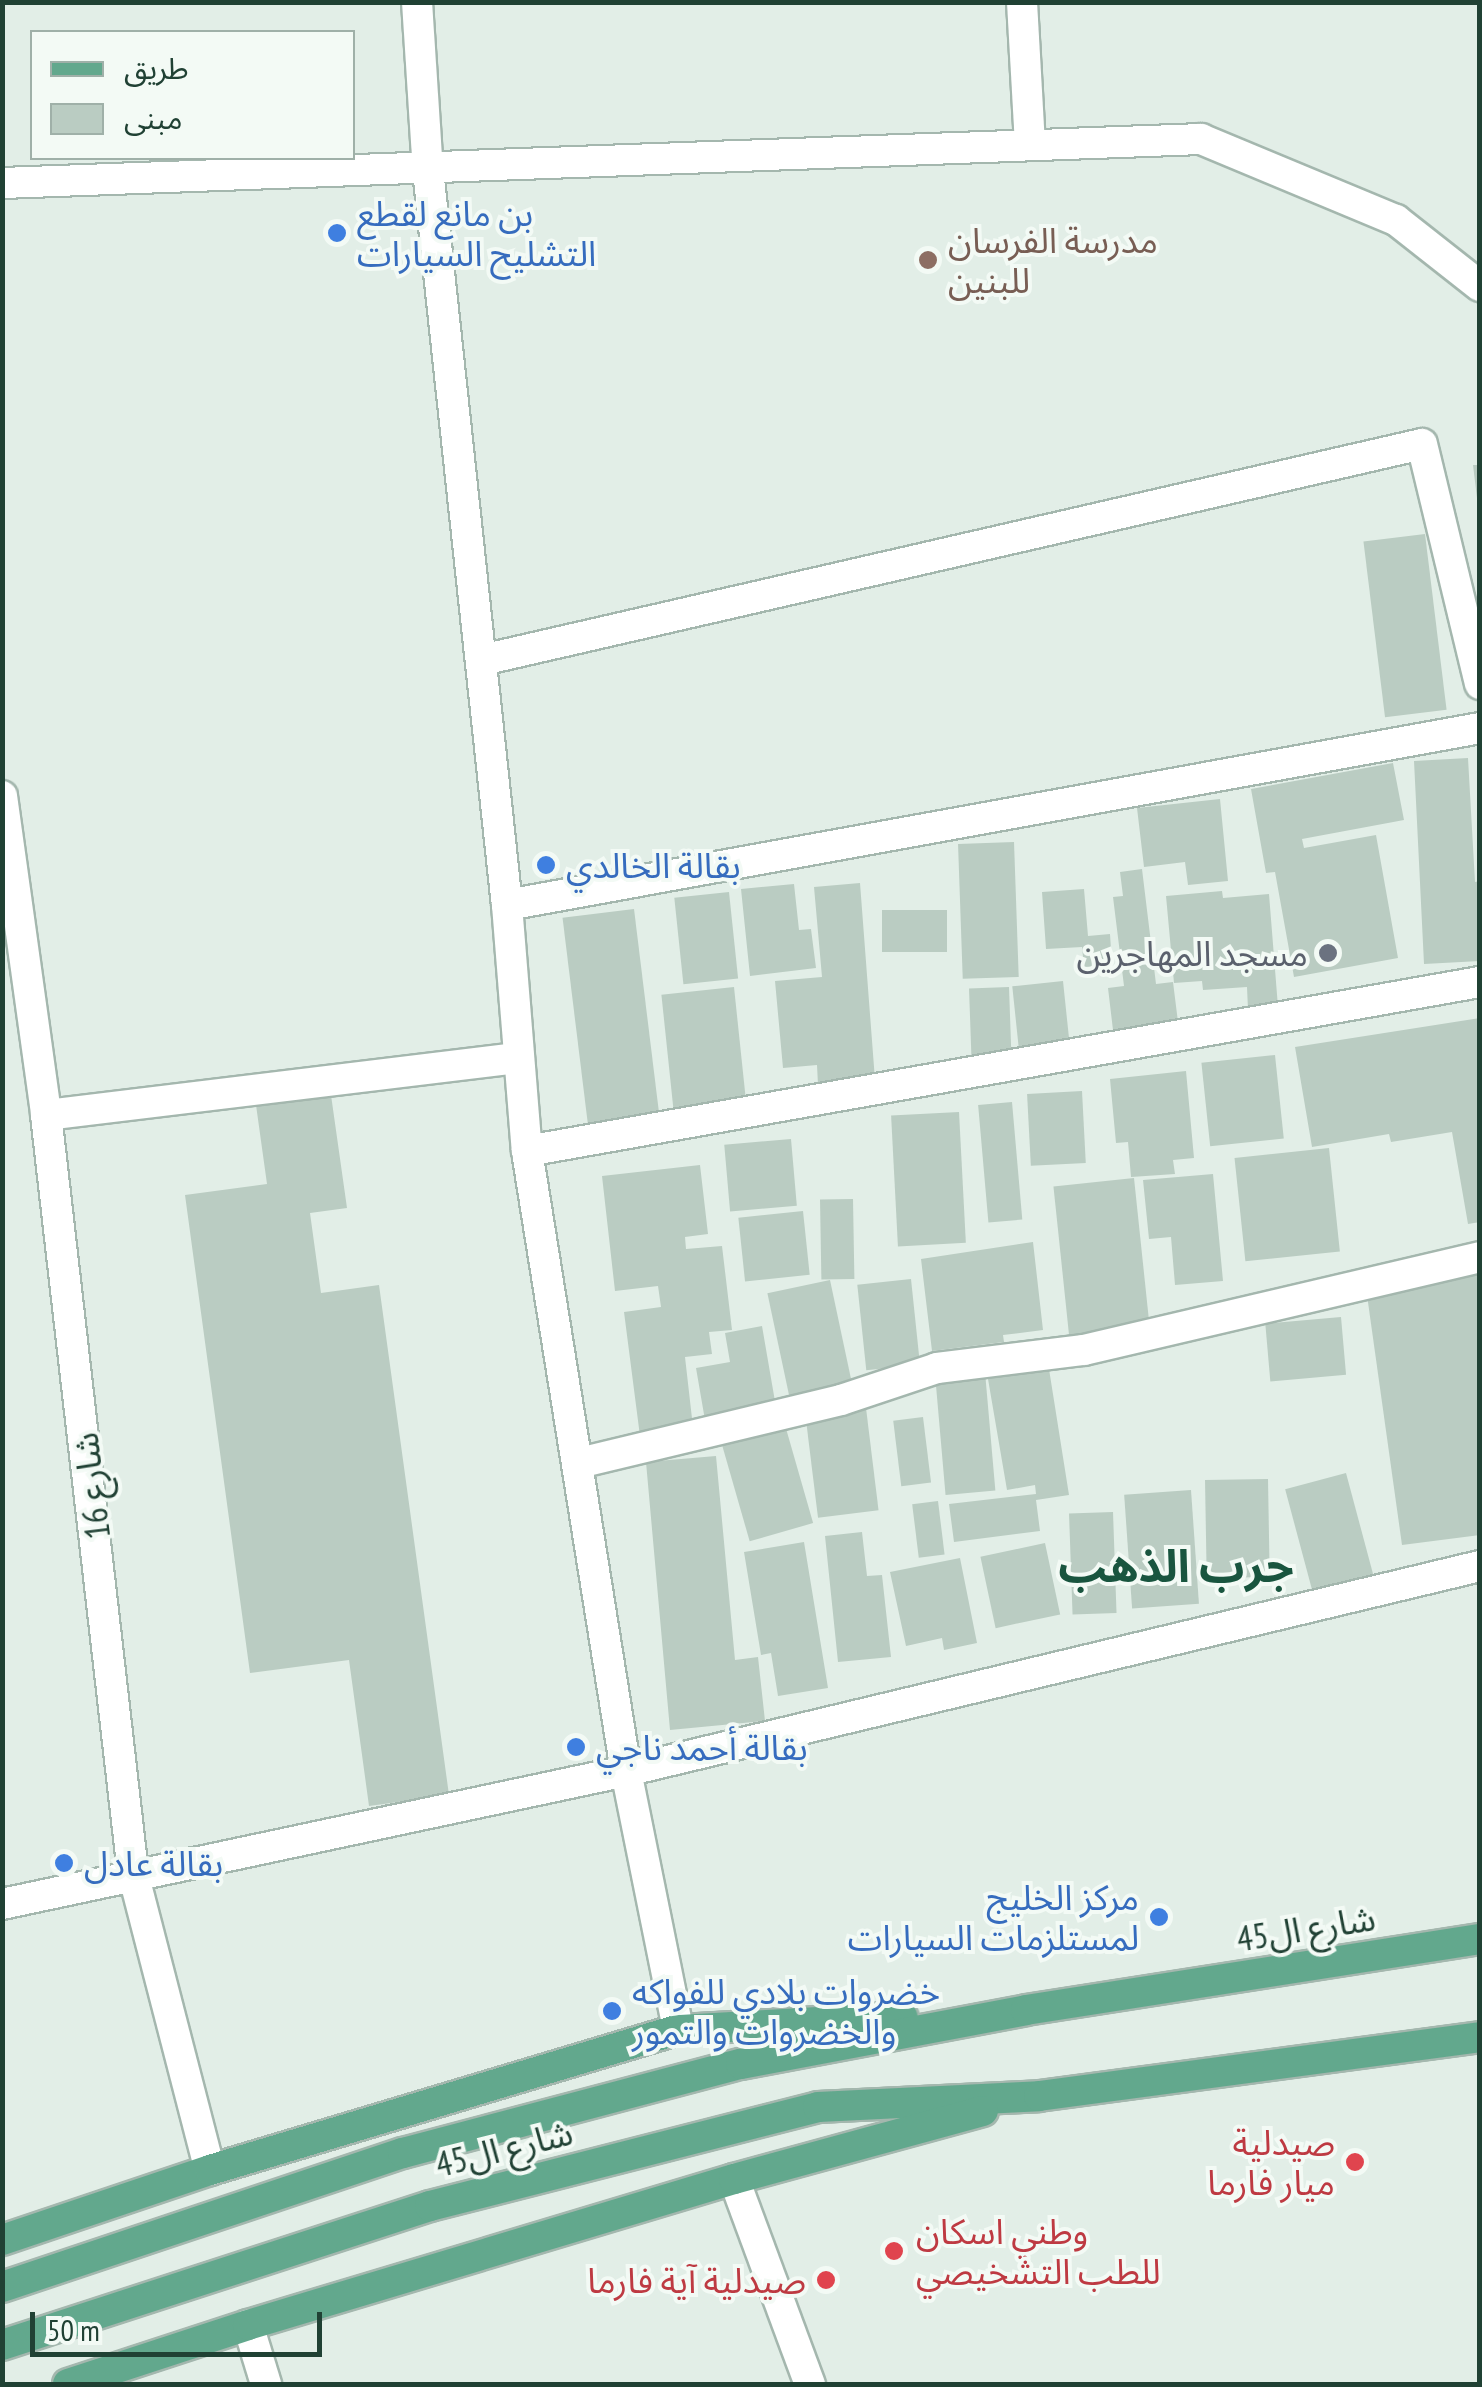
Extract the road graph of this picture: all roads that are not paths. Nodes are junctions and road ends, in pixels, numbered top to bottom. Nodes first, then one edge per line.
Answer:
1 (417, 2) edge
2 (1022, 2) edge
3 (1030, 144) junction
4 (428, 170) junction
5 (2, 183) edge
6 (1480, 286) edge
7 (482, 660) junction
8 (1480, 684) edge
9 (1480, 728) edge
10 (2, 796) edge
11 (508, 905) junction
12 (1480, 982) edge
13 (519, 1058) junction
14 (46, 1115) junction
15 (526, 1151) junction
16 (1480, 1257) edge
17 (579, 1463) junction
18 (1480, 1566) edge
19 (626, 1771) junction
20 (134, 1874) junction
21 (2, 1904) edge
22 (1480, 1939) edge
23 (1026, 2010) junction
24 (678, 2030) junction
25 (1480, 2038) edge
26 (1039, 2096) junction
27 (210, 2170) junction
28 (734, 2179) junction
29 (2, 2240) edge
30 (2, 2287) edge
31 (248, 2324) junction
32 (2, 2345) edge
33 (68, 2384) edge
34 (266, 2384) edge
35 (810, 2384) edge

1 - 4 street
2 - 3 street
3 - 4 street
3 - 6 street
4 - 5 street
4 - 7 street
7 - 8 street
7 - 11 street
9 - 11 street
10 - 14 street, شارع 16
11 - 13 street
12 - 15 street
13 - 14 street
13 - 15 street
14 - 20 street, شارع 16
15 - 17 street
16 - 17 street
17 - 19 street
18 - 19 street
19 - 20 street
19 - 24 street
20 - 21 street
20 - 27 street, شارع 16
22 - 23 main road, شارع ال45
23 - 24 main road, شارع ال45
23 - 30 main road, شارع ال45
24 - 27 main road, شارع ال45
25 - 26 main road, شارع ال45
26 - 28 main road, شارع ال45
26 - 32 main road, شارع ال45
27 - 29 main road, شارع ال45
28 - 31 main road, شارع ال45
28 - 35 street
31 - 33 main road, شارع ال45
31 - 34 street

